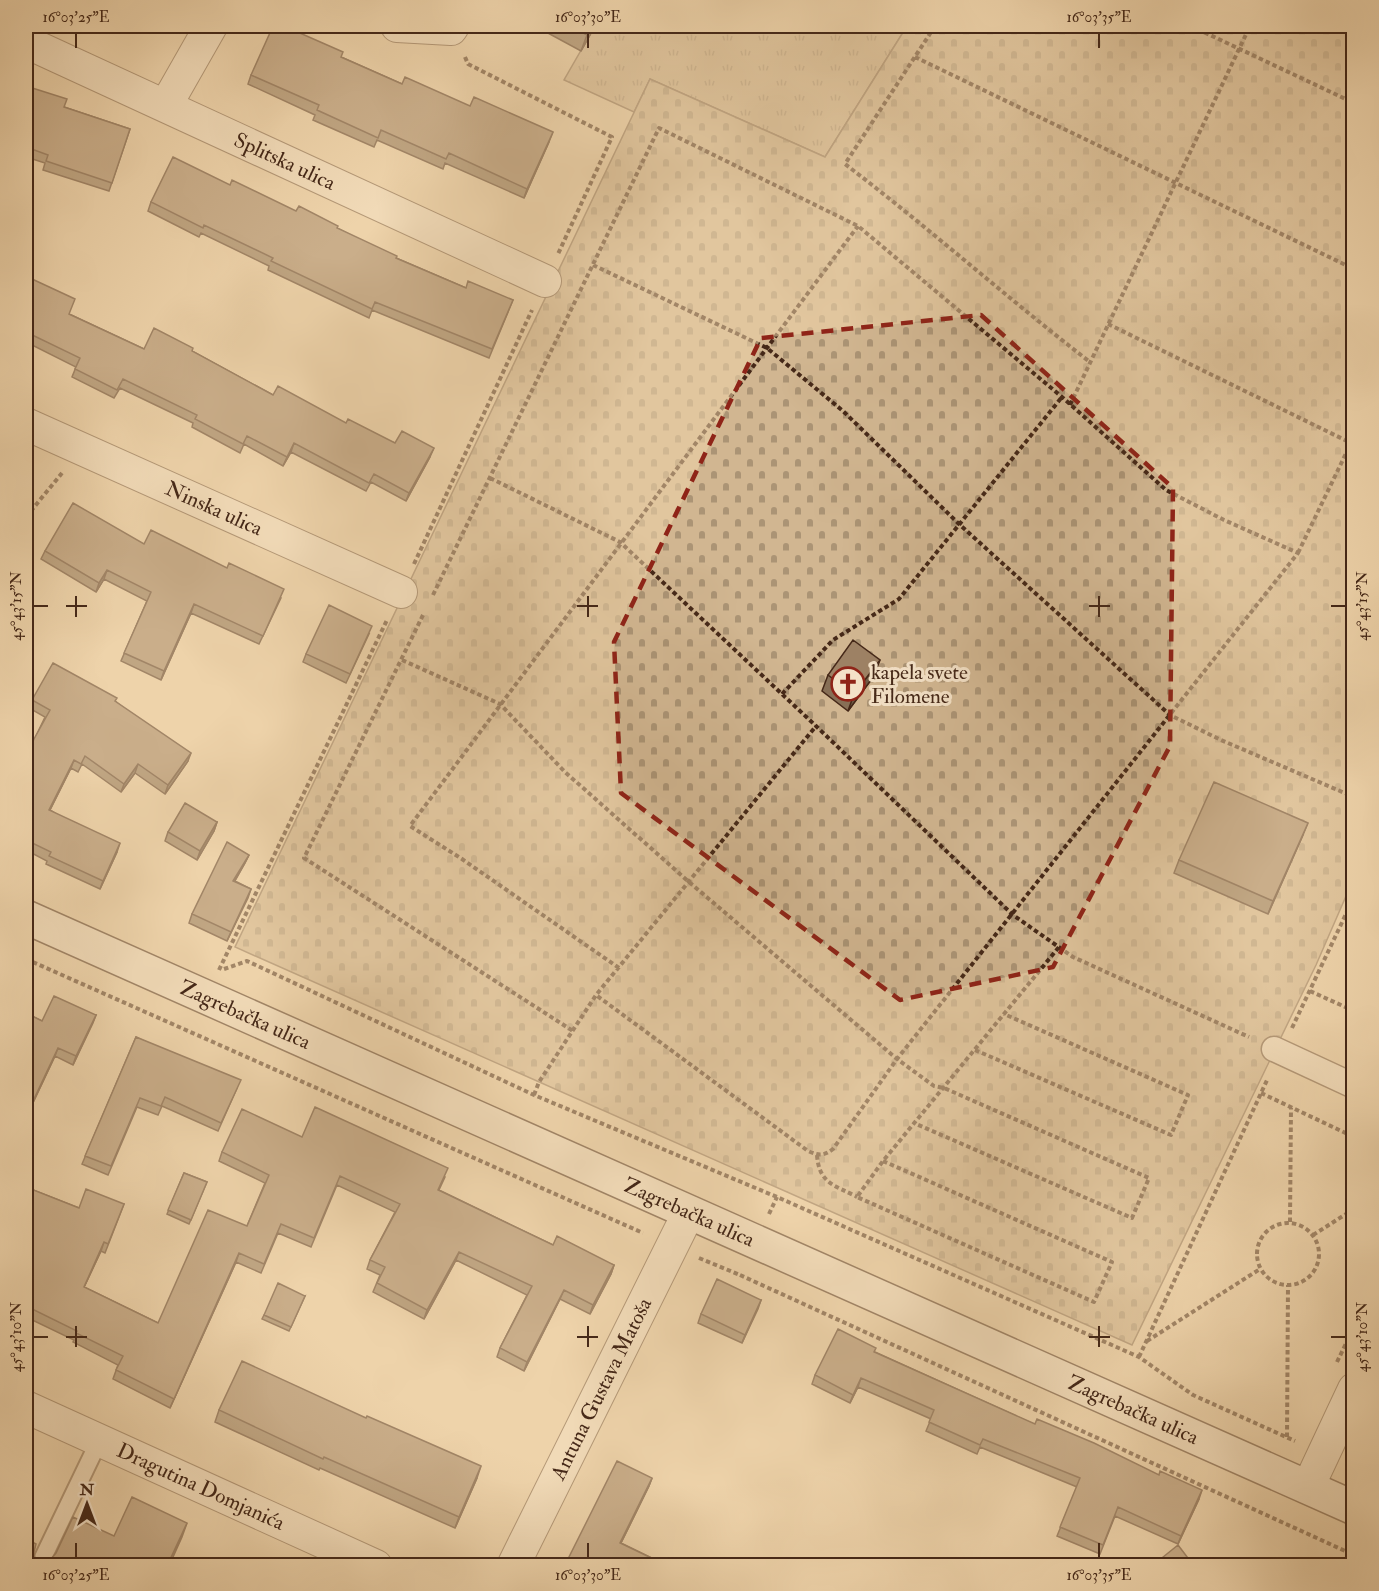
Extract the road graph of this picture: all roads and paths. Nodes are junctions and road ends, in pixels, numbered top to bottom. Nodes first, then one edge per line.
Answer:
1 (211, 26) edge
2 (397, 26) edge
3 (935, 26) edge
4 (1191, 26) edge
5 (1250, 26) edge
6 (452, 27) edge
7 (26, 42) edge
8 (1240, 48) junction
9 (915, 57) junction
10 (1353, 103) edge
11 (166, 105) junction
12 (1176, 182) junction
13 (858, 226) junction
14 (593, 265) junction
15 (1353, 269) edge
16 (545, 280) junction
17 (1108, 324) junction
18 (767, 348) junction
19 (1090, 362) junction
20 (1062, 397) junction
21 (1070, 405) junction
22 (26, 424) edge
23 (1353, 437) edge
24 (1352, 444) edge
25 (81, 449) junction
26 (490, 478) junction
27 (26, 517) edge
28 (959, 524) junction
29 (620, 542) junction
30 (1298, 553) junction
31 (433, 596) dead end
32 (414, 599) junction
33 (402, 660) junction
34 (782, 694) junction
35 (500, 704) junction
36 (1170, 715) junction
37 (816, 726) junction
38 (1353, 797) edge
39 (689, 882) junction
40 (1353, 897) edge
41 (1013, 915) junction
42 (26, 917) edge
43 (1059, 947) junction
44 (26, 959) edge
45 (208, 967) dead end
46 (619, 968) junction
47 (219, 970) junction
48 (1310, 991) junction
49 (597, 995) junction
50 (1353, 1011) edge
51 (1004, 1014) junction
52 (573, 1031) junction
53 (975, 1050) junction
54 (1277, 1050) junction
55 (897, 1059) junction
56 (1353, 1086) edge
57 (944, 1088) junction
58 (1261, 1094) junction
59 (534, 1095) junction
60 (1291, 1108) junction
61 (914, 1123) junction
62 (1353, 1137) edge
63 (817, 1155) junction
64 (883, 1161) junction
65 (857, 1197) junction
66 (1353, 1209) edge
67 (689, 1212) junction
68 (1290, 1222) junction
69 (1313, 1235) junction
70 (672, 1246) junction
71 (1260, 1269) junction
72 (740, 1275) dead end
73 (1288, 1285) junction
74 (1146, 1341) junction
75 (1139, 1357) junction
76 (1353, 1389) edge
77 (26, 1407) edge
78 (1287, 1437) junction
79 (99, 1441) junction
80 (1324, 1454) junction
81 (1308, 1487) junction
82 (1353, 1508) edge
83 (39, 1566) edge
84 (376, 1566) edge
85 (513, 1566) edge

1 - 11 street
2 - 6 street
3 - 9 path
4 - 8 path
5 - 8 path
6 - 16 path
7 - 11 street, Splitska ulica
8 - 10 path
8 - 12 path
9 - 12 path
9 - 19 path
11 - 16 street, Splitska ulica
12 - 15 path
12 - 17 path
13 - 14 path
13 - 18 path
13 - 20 path
14 - 18 path
14 - 26 path
16 - 32 path
17 - 19 path
17 - 24 path
18 - 28 path
18 - 29 path
19 - 21 path
20 - 21 path
20 - 28 path
21 - 30 path
22 - 25 street, Ninska ulica
23 - 24 path
24 - 30 path
25 - 27 path
25 - 32 street, Ninska ulica
26 - 29 path
26 - 31 path
28 - 34 path
28 - 36 path
29 - 34 path
29 - 35 path
30 - 36 path
32 - 33 path
32 - 47 path
33 - 35 path
33 - 52 path
34 - 37 path
35 - 39 path
35 - 46 path
36 - 38 path
36 - 41 path
37 - 39 path
37 - 41 path
39 - 46 path
39 - 55 path
40 - 48 path
41 - 43 path
41 - 55 path
42 - 67 main road, Zagrebačka ulica
43 - 51 path
43 - 54 path
44 - 70 path
45 - 47 path
46 - 49 path
47 - 59 path
48 - 50 path
48 - 54 path
49 - 52 path
49 - 63 path
51 - 53 path
51 - 53 path
52 - 59 path
53 - 57 path
54 - 56 street
54 - 58 path
55 - 57 path
55 - 63 path
57 - 61 path
57 - 61 path
58 - 60 path
58 - 74 path
59 - 75 path
60 - 62 path
60 - 68 path
61 - 64 path
63 - 65 path
64 - 65 path
64 - 65 path
66 - 69 path
67 - 70 street, Antuna Gustava Matoša
67 - 81 main road, Zagrebačka ulica
68 - 69 path
68 - 71 path
69 - 73 path
70 - 72 path
70 - 85 street, Antuna Gustava Matoša
71 - 73 path
71 - 74 path
73 - 78 path
74 - 75 path
75 - 78 path
76 - 80 street
77 - 79 street, Dragutina Domjanića
78 - 80 path
79 - 83 lane
79 - 84 street, Dragutina Domjanića
80 - 81 street
81 - 82 main road, Zagrebačka ulica

